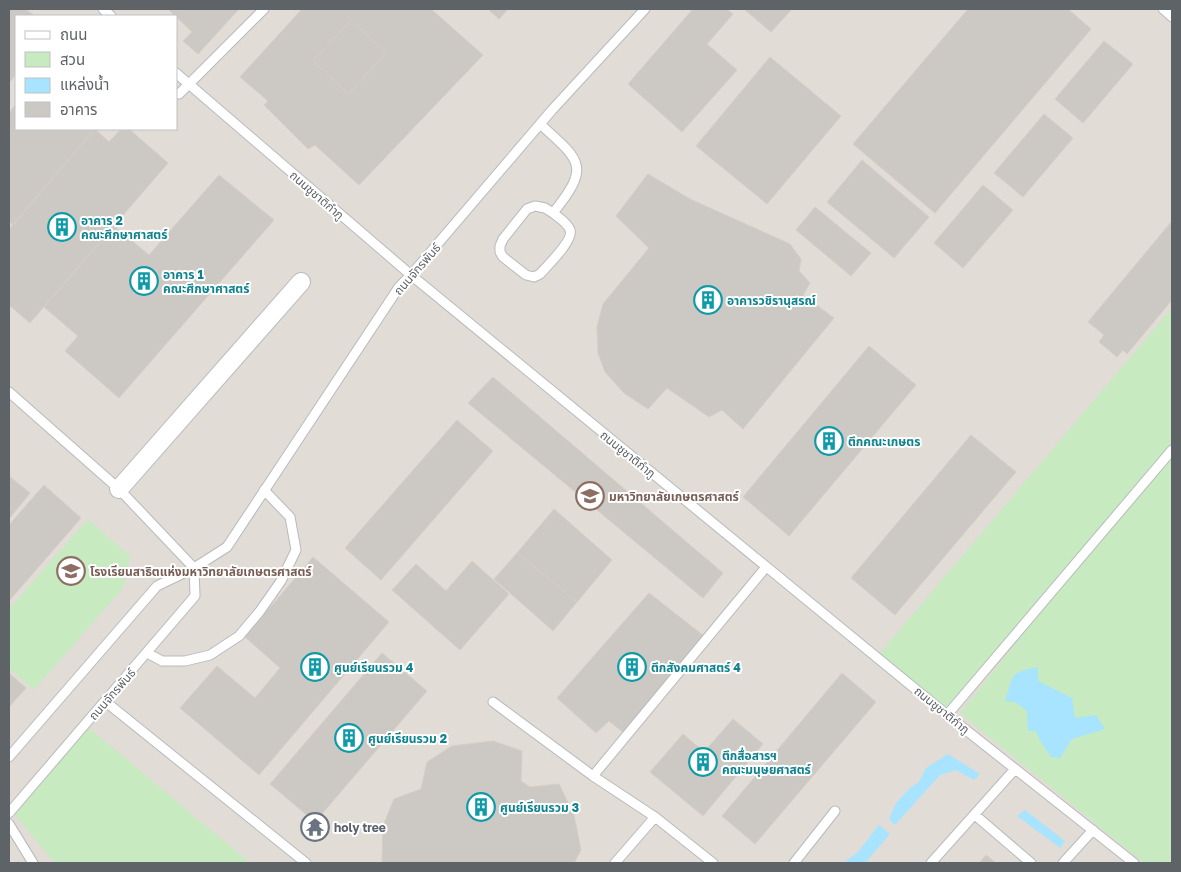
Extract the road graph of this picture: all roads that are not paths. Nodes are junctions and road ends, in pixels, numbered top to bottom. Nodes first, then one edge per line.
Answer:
1 (264, 9) edge
2 (645, 9) edge
3 (1163, 9) edge
4 (1172, 17) edge
5 (178, 76) edge
6 (188, 84) junction
7 (179, 94) dead end
8 (540, 124) junction
9 (553, 213) junction
10 (411, 275) junction
11 (301, 282) dead end
12 (9, 392) edge
13 (1172, 450) edge
14 (119, 489) junction
15 (264, 490) junction
16 (766, 567) junction
17 (194, 568) junction
18 (147, 653) junction
19 (106, 702) junction
20 (493, 702) dead end
21 (947, 715) junction
22 (9, 757) edge
23 (1015, 769) junction
24 (593, 776) junction
25 (835, 811) dead end
26 (9, 812) edge
27 (975, 816) junction
28 (655, 817) junction
29 (9, 824) edge
30 (1093, 830) junction
31 (33, 863) edge
32 (306, 863) edge
33 (615, 863) edge
34 (713, 863) edge
35 (794, 863) edge
36 (931, 863) edge
37 (1031, 863) edge
38 (1063, 863) edge
39 (1134, 863) edge

1 - 6 lane
2 - 8 lane, ถนนจักรพันธ์
3 - 4 lane
5 - 6 lane, ถนนชูชาติกำภู
6 - 7 lane
6 - 10 lane, ถนนชูชาติกำภู
8 - 9 lane
8 - 10 lane, ถนนจักรพันธ์
9 - 9 lane
10 - 15 lane, ถนนจักรพันธ์
10 - 16 lane, ถนนชูชาติกำภู
11 - 14 street
12 - 14 lane
13 - 21 lane
14 - 17 lane
15 - 17 lane, ถนนจักรพันธ์
15 - 18 lane
16 - 21 lane, ถนนชูชาติกำภู
16 - 24 lane
17 - 18 lane, ถนนจักรพันธ์
17 - 22 lane, ถนนจักรพันธ์
18 - 19 lane, ถนนจักรพันธ์
19 - 26 lane, ถนนจักรพันธ์
19 - 32 lane
20 - 24 lane
21 - 23 lane, ถนนชูชาติกำภู
23 - 27 lane
23 - 30 lane, ถนนชูชาติกำภู
24 - 28 lane
25 - 35 lane
27 - 36 lane
27 - 37 lane
28 - 33 lane
28 - 34 lane
29 - 31 lane
30 - 38 lane
30 - 39 lane, ถนนชูชาติกำภู

